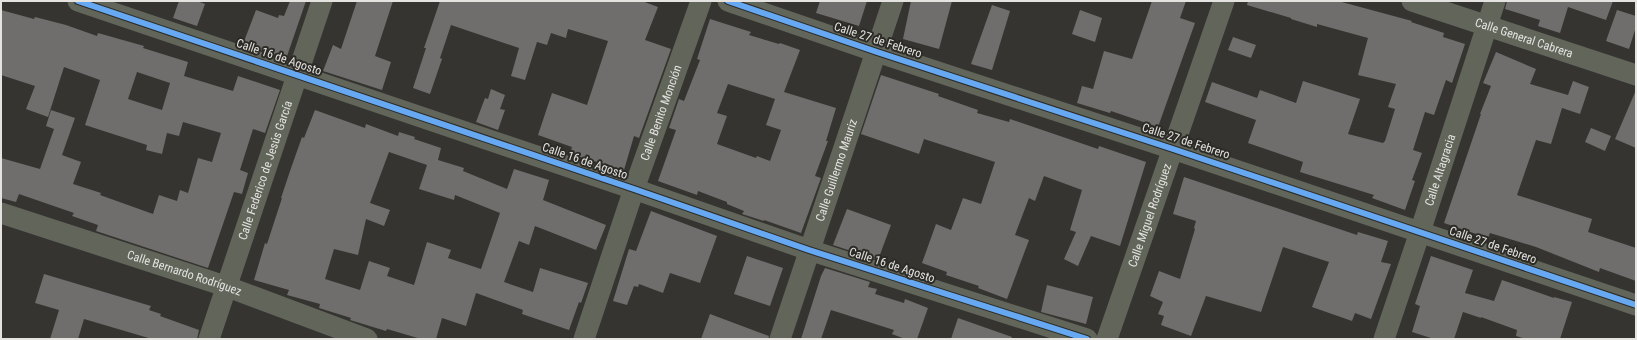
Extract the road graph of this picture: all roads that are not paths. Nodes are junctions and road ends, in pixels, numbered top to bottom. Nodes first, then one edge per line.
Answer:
1 (78, 1) edge
2 (322, 1) edge
3 (701, 1) edge
4 (728, 1) edge
5 (893, 1) edge
6 (1224, 1) edge
7 (1412, 1) edge
8 (1495, 1) edge
9 (1487, 26) junction
10 (877, 52) junction
11 (297, 75) junction
12 (1636, 75) edge
13 (1173, 149) junction
14 (634, 189) junction
15 (1, 213) edge
16 (1420, 232) junction
17 (809, 250) junction
18 (225, 286) junction
19 (1636, 305) edge
20 (209, 339) edge
21 (367, 339) edge
22 (584, 339) edge
23 (780, 339) edge
24 (1087, 339) edge
25 (1107, 339) edge
26 (1384, 339) edge

1 - 11 street, Calle 16 de Agosto
2 - 11 street, Calle Federico de Jesús García
3 - 14 street, Calle Benito Monción
4 - 10 street, Calle 27 de Febrero
5 - 10 street, Calle Guillermo Mauriz
6 - 13 street, Calle Miguel Rodríguez
7 - 9 street, Calle General Cabrera
8 - 9 street, Calle Altagracia
9 - 12 street, Calle General Cabrera
9 - 16 street, Calle Altagracia
10 - 13 street, Calle 27 de Febrero
10 - 17 street, Calle Guillermo Mauriz
11 - 14 street, Calle 16 de Agosto
11 - 18 street, Calle Federico de Jesús García
13 - 16 street, Calle 27 de Febrero
13 - 25 street, Calle Miguel Rodríguez
14 - 17 street, Calle 16 de Agosto
14 - 22 street, Calle Benito Monción
15 - 18 street, Calle Bernardo Rodríguez
16 - 19 street, Calle 27 de Febrero
16 - 26 street, Calle Altagracia
17 - 23 street, Calle Guillermo Mauriz
17 - 24 street, Calle 16 de Agosto
18 - 20 street, Calle Federico de Jesús García
18 - 21 street, Calle Bernardo Rodríguez

